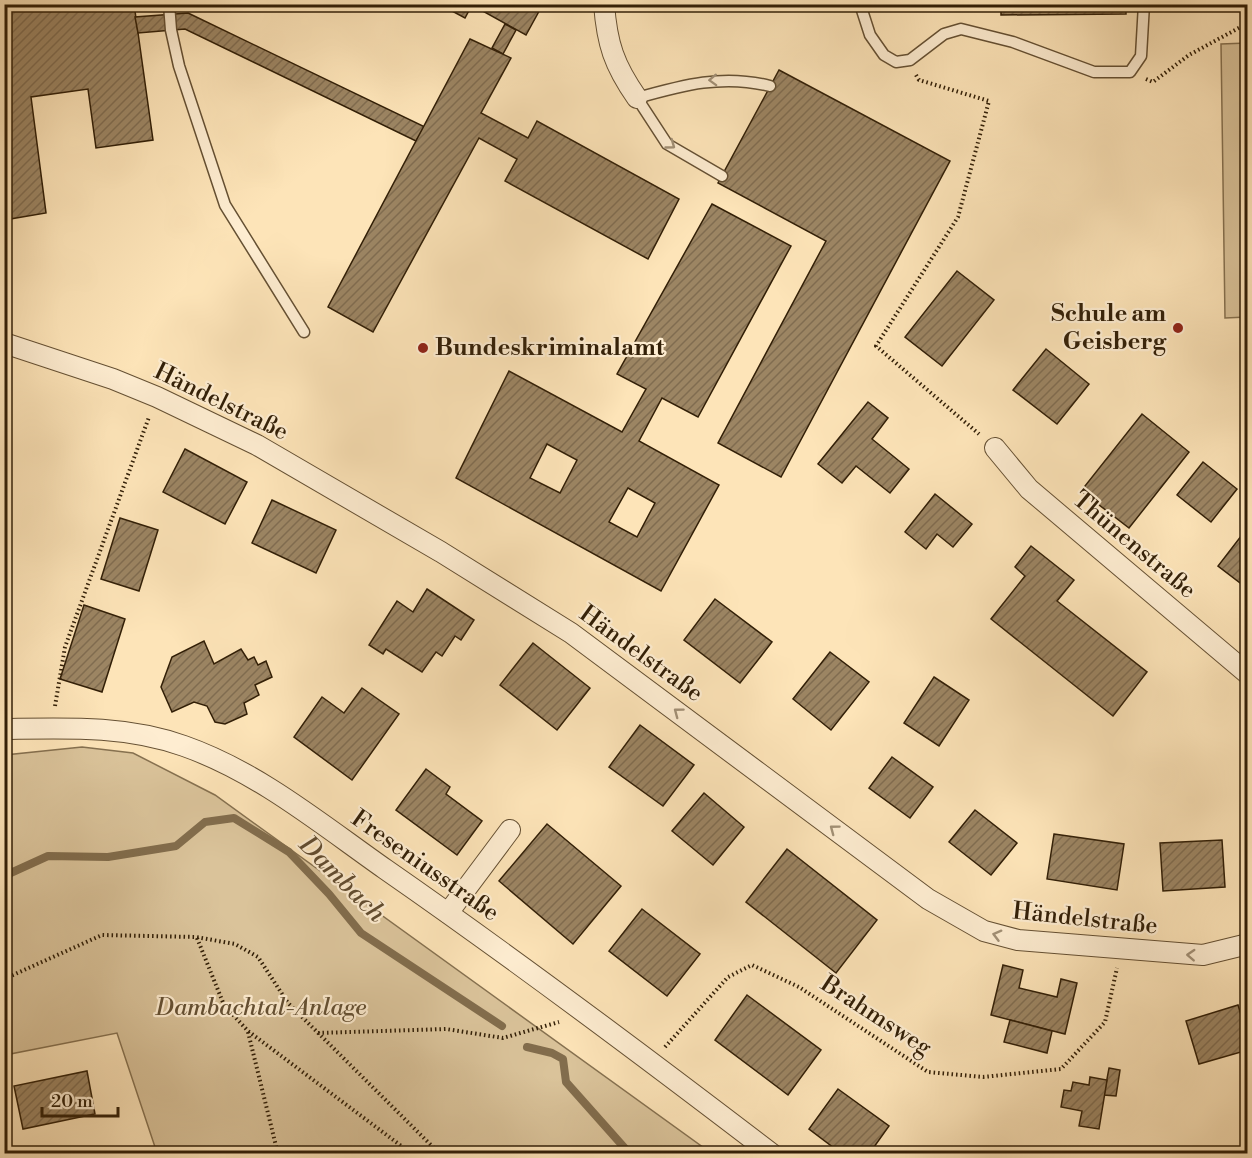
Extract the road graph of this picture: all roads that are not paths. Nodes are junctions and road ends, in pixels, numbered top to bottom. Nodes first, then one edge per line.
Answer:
1 (169, 4) edge
2 (604, 4) edge
3 (860, 4) edge
4 (1143, 4) edge
5 (770, 86) dead end
6 (637, 98) junction
7 (722, 176) dead end
8 (304, 332) dead end
9 (4, 343) edge
10 (995, 448) road end
11 (1248, 674) edge
12 (4, 729) edge
13 (510, 830) dead end
14 (448, 913) junction
15 (1248, 944) edge
16 (772, 1154) edge

1 - 8 lane
2 - 6 street
3 - 4 lane
5 -> 6 lane
6 -> 7 lane
15 -> 9 street, Händelstraße
10 - 11 street, Thünenstraße
12 - 14 street, Freseniusstraße
13 - 14 street
14 - 16 street, Freseniusstraße

